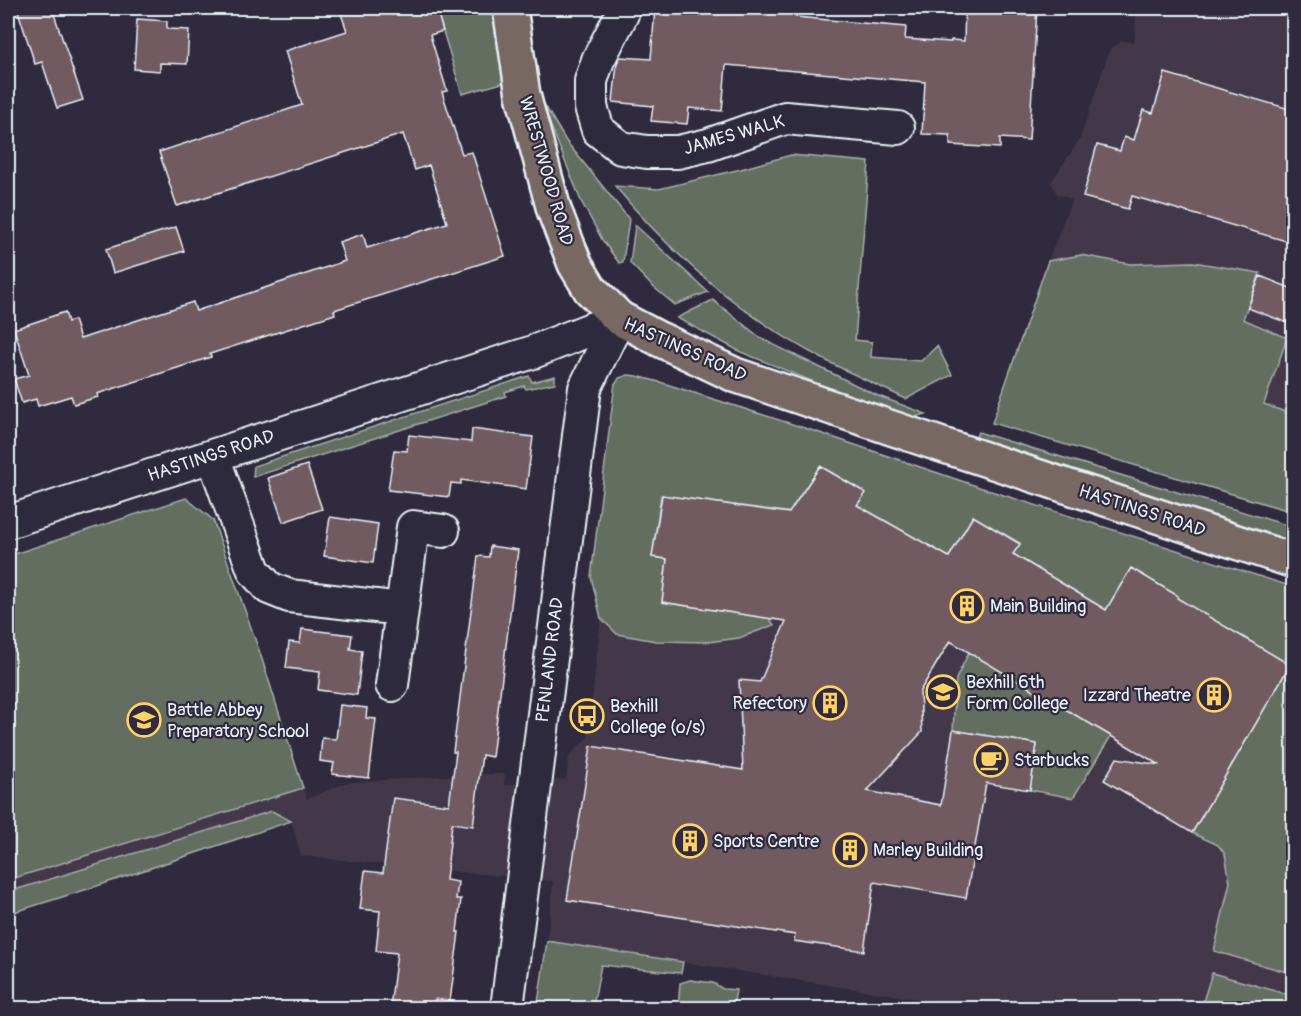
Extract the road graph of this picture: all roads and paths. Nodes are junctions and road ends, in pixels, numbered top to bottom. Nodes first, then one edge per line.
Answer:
1 (510, 8) edge
2 (516, 8) edge
3 (623, 8) edge
4 (898, 128) dead end
5 (619, 318) junction
6 (213, 456) junction
7 (8, 522) edge
8 (443, 531) dead end
9 (1293, 561) edge
10 (402, 609) junction
11 (392, 685) dead end
12 (507, 1008) edge

1 - 2 street
1 - 5 main road, WRESTWOOD ROAD
3 - 4 street, JAMES WALK
5 - 6 street, HASTINGS ROAD
5 - 9 main road, HASTINGS ROAD
5 - 12 street, PENLAND ROAD
6 - 7 street, HASTINGS ROAD
6 - 10 street
8 - 10 street
10 - 11 street

